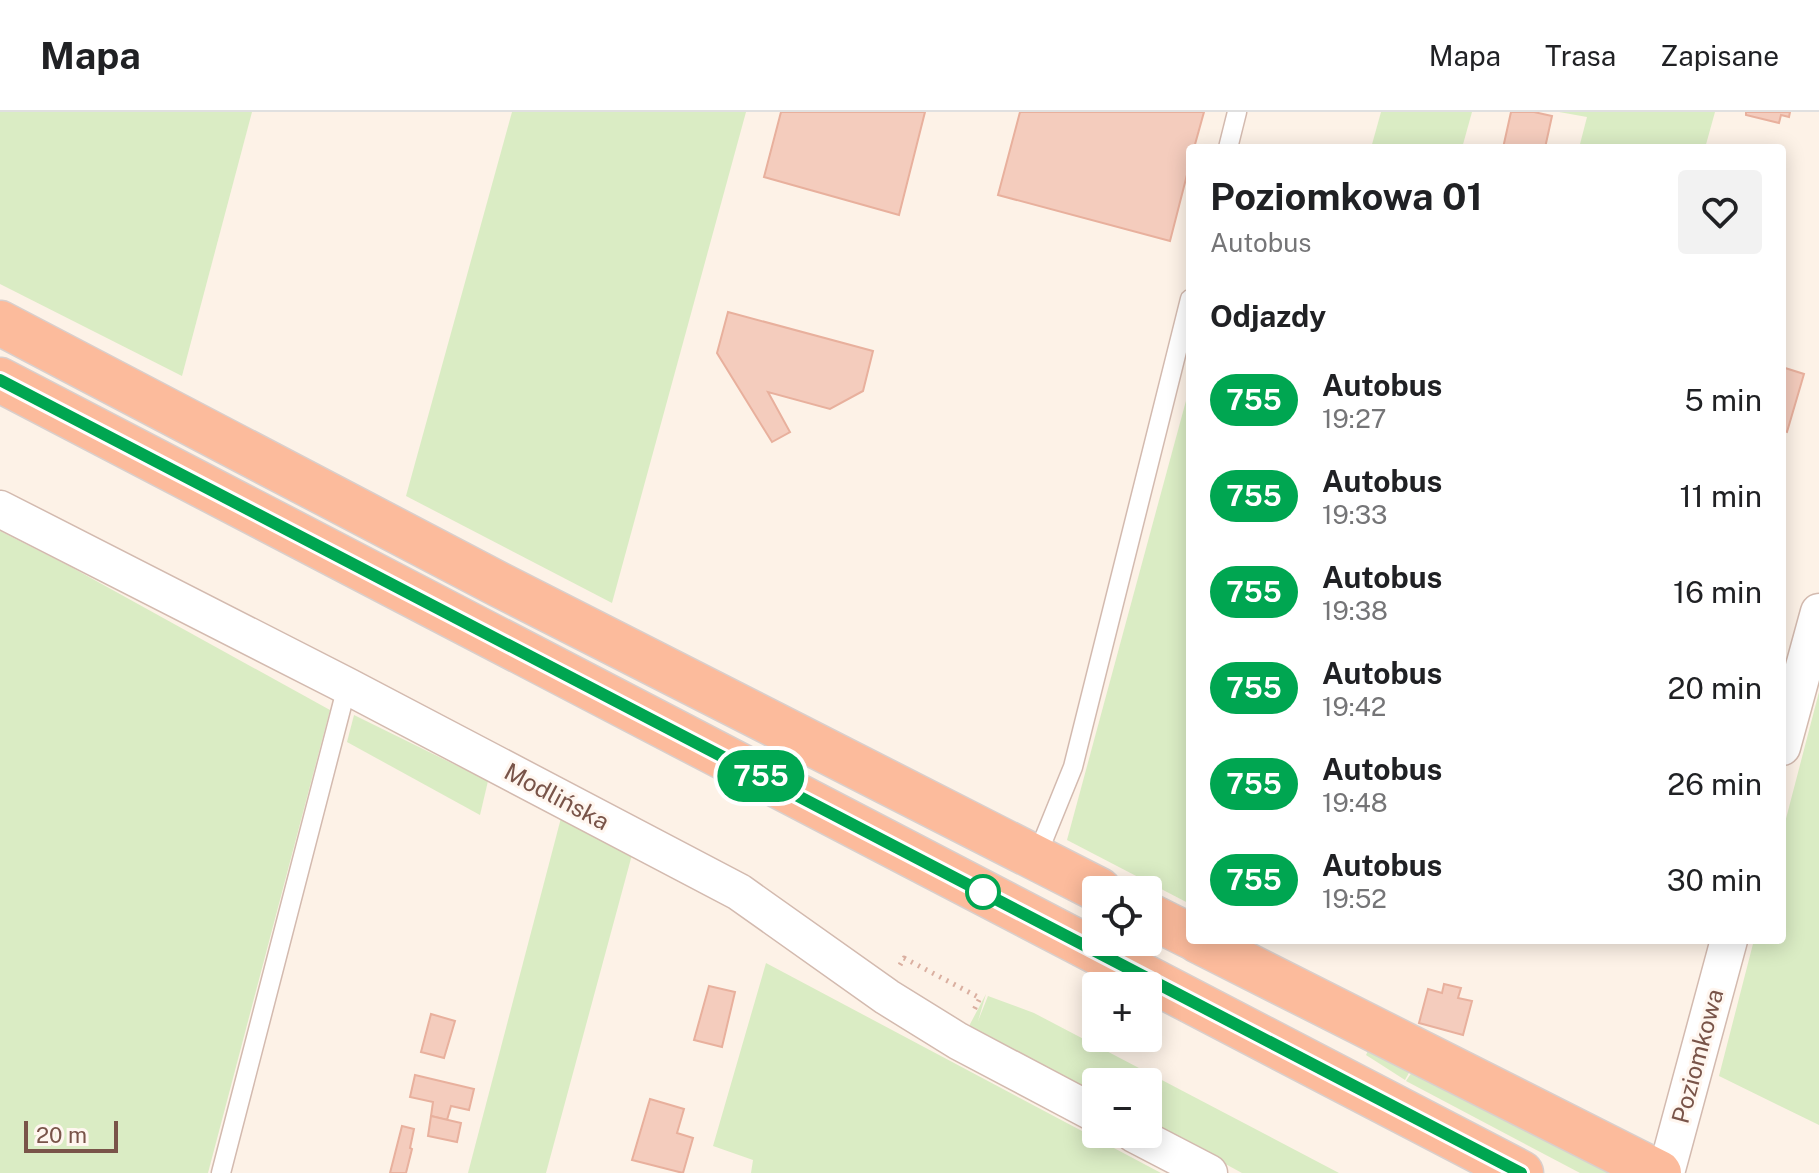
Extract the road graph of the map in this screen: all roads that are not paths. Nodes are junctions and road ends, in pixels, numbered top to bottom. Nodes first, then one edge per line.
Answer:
1 (1237, 112) edge
2 (1229, 144) edge
3 (1186, 315) edge
4 (0, 323) edge
5 (0, 380) edge
6 (0, 509) edge
7 (1819, 612) edge
8 (347, 686) junction
9 (1786, 732) edge
10 (1036, 858) junction
11 (1082, 881) edge
12 (1162, 922) edge
13 (1186, 934) edge
14 (1205, 944) edge
15 (1728, 944) edge
16 (1082, 1107) edge
17 (1161, 1148) edge
18 (221, 1173) edge
19 (1209, 1173) edge
20 (1521, 1173) edge
21 (1659, 1173) edge
22 (1666, 1173) edge

1 - 2 lane
3 - 10 lane
4 - 10 highway
5 - 20 highway
6 - 8 street, Modlińska
7 - 9 street
8 - 16 street, Modlińska
8 - 18 lane
10 - 11 highway
12 - 13 highway
14 - 21 highway
15 - 22 street, Poziomkowa
17 - 19 street

